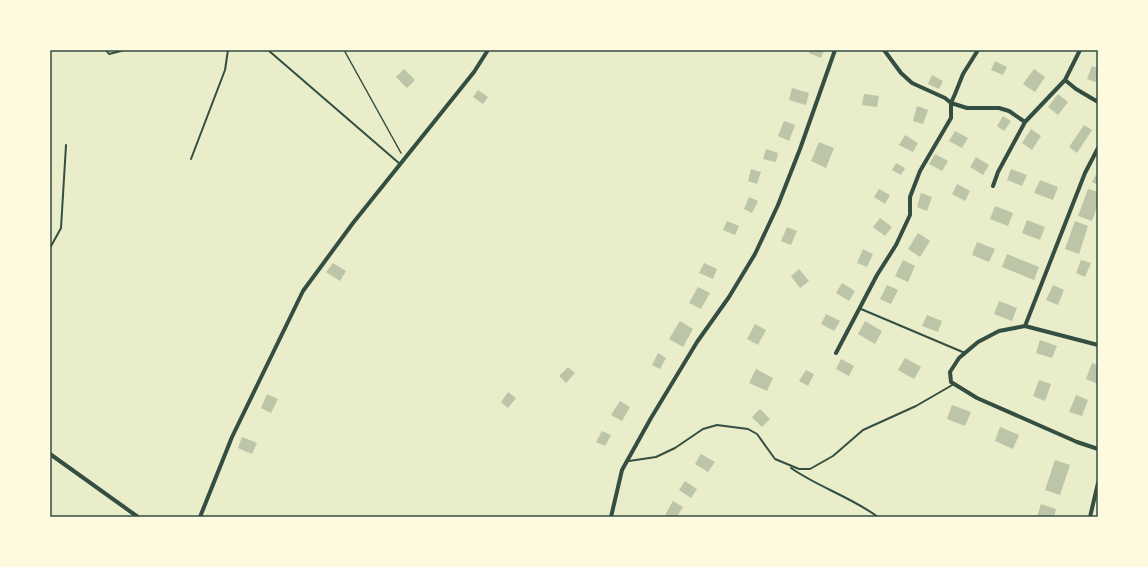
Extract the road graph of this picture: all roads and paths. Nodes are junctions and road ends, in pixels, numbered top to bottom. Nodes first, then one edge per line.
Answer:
1 (106, 50) edge
2 (125, 50) edge
3 (228, 50) edge
4 (268, 50) edge
5 (344, 50) edge
6 (488, 50) edge
7 (835, 50) edge
8 (884, 50) edge
9 (978, 50) edge
10 (1080, 50) edge
11 (1065, 80) junction
12 (1098, 102) edge
13 (951, 103) junction
14 (1025, 122) junction
15 (66, 145) dead end
16 (1098, 148) edge
17 (191, 159) dead end
18 (405, 160) junction
19 (401, 165) junction
20 (993, 186) dead end
21 (50, 248) edge
22 (861, 309) junction
23 (1025, 326) junction
24 (1098, 345) edge
25 (836, 353) dead end
26 (965, 353) junction
27 (954, 384) junction
28 (1098, 449) edge
29 (50, 454) edge
30 (627, 461) junction
31 (787, 465) junction
32 (1098, 484) edge
33 (138, 517) edge
34 (200, 517) edge
35 (611, 517) edge
36 (878, 517) edge
37 (1090, 517) edge

1 - 2 lane
3 - 17 lane
4 - 19 lane
5 - 18 path
6 - 18 street
7 - 30 street
8 - 13 street
9 - 13 street
10 - 11 street
11 - 12 street
11 - 14 street
13 - 14 street
13 - 22 street
14 - 20 street
15 - 21 lane
16 - 23 street
18 - 19 street
19 - 34 street
22 - 25 street
22 - 26 lane
23 - 24 street
23 - 26 street
26 - 27 street
27 - 28 street
27 - 31 lane
29 - 33 street
30 - 31 lane
30 - 35 street
31 - 36 lane
32 - 37 street

